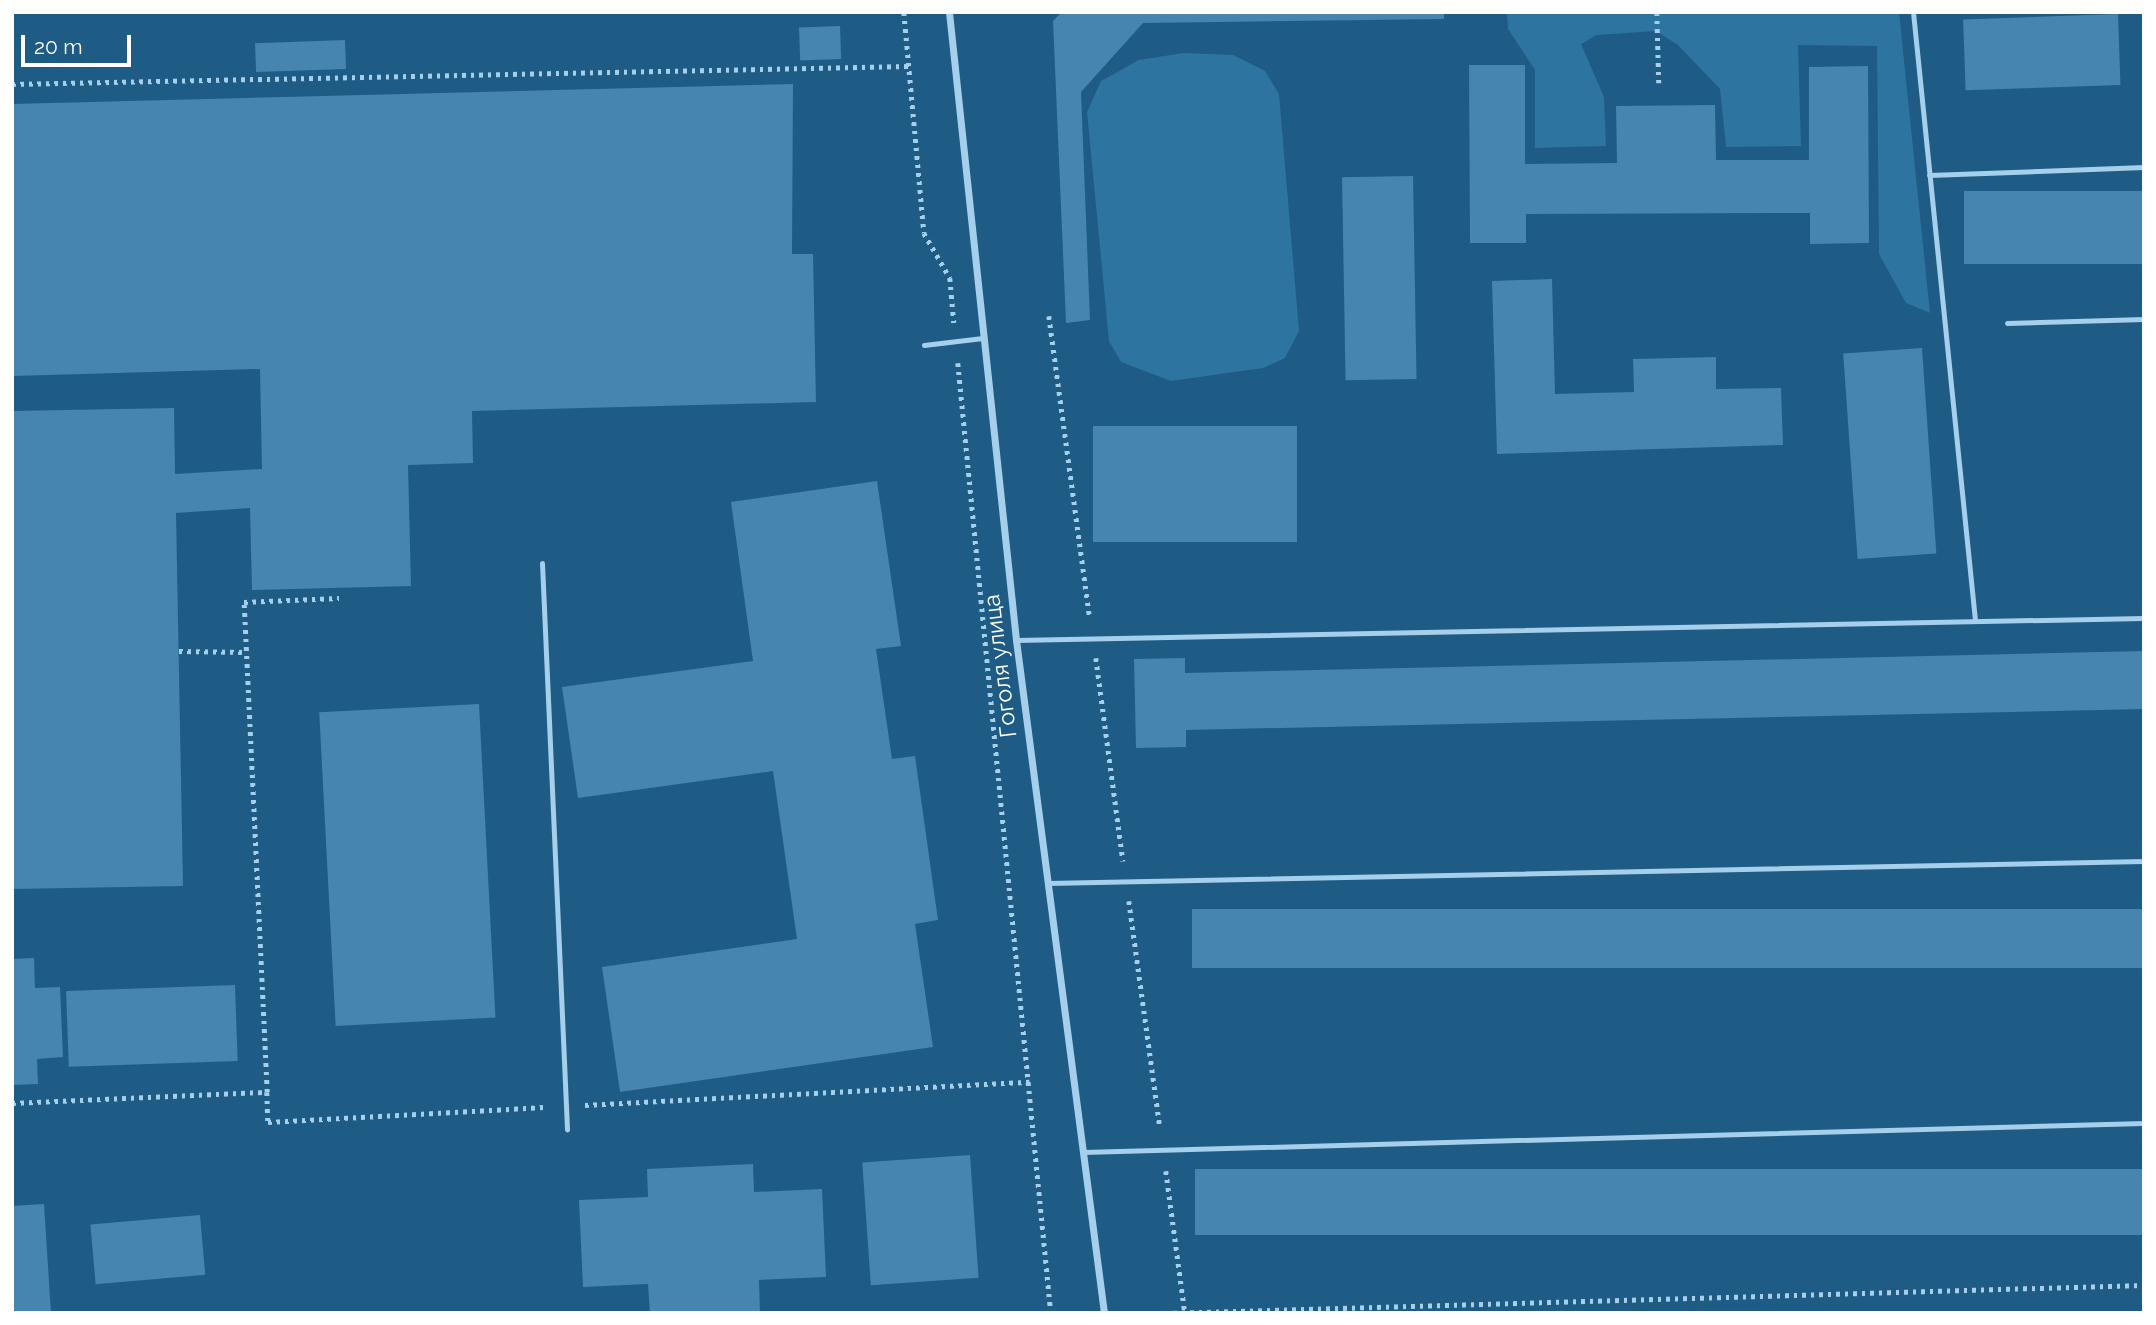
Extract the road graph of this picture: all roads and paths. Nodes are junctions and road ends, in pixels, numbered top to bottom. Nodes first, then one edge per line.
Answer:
1 (904, 12) edge
2 (949, 12) edge
3 (1657, 12) edge
4 (1913, 12) edge
5 (909, 66) junction
6 (12, 83) edge
7 (1659, 83) dead end
8 (2144, 167) edge
9 (1929, 175) junction
10 (1049, 316) dead end
11 (2144, 319) edge
12 (2007, 323) dead end
13 (983, 338) junction
14 (956, 341) junction
15 (924, 345) dead end
16 (542, 563) dead end
17 (339, 598) dead end
18 (2144, 618) edge
19 (1975, 620) junction
20 (1093, 639) junction
21 (1016, 640) junction
22 (179, 651) dead end
23 (246, 652) junction
24 (2144, 861) edge
25 (1126, 881) junction
26 (1047, 883) junction
27 (1029, 1082) junction
28 (267, 1092) junction
29 (12, 1103) edge
30 (565, 1106) junction
31 (2144, 1124) edge
32 (567, 1129) dead end
33 (1163, 1150) junction
34 (1083, 1152) junction
35 (2144, 1285) edge
36 (1185, 1312) edge
37 (1051, 1313) edge
38 (1104, 1313) edge
39 (1165, 1313) edge

1 - 5 path
2 - 13 street, Гоголя улица
3 - 7 path
4 - 9 lane
5 - 6 path
5 - 14 path
8 - 9 lane
9 - 19 lane
10 - 20 path
11 - 12 lane
13 - 14 lane
13 - 21 street, Гоголя улица
14 - 15 lane
14 - 27 path
16 - 30 lane
17 - 23 path
18 - 19 lane
19 - 20 lane
20 - 21 lane
20 - 25 path
21 - 26 street, Гоголя улица
22 - 23 path
23 - 28 path
24 - 25 lane
25 - 26 lane
25 - 33 path
26 - 34 street, Гоголя улица
27 - 30 path
27 - 37 path
28 - 29 path
28 - 30 path
30 - 32 lane
31 - 33 lane
33 - 34 lane
33 - 36 path
34 - 38 street, Гоголя улица
35 - 36 path
36 - 39 path

